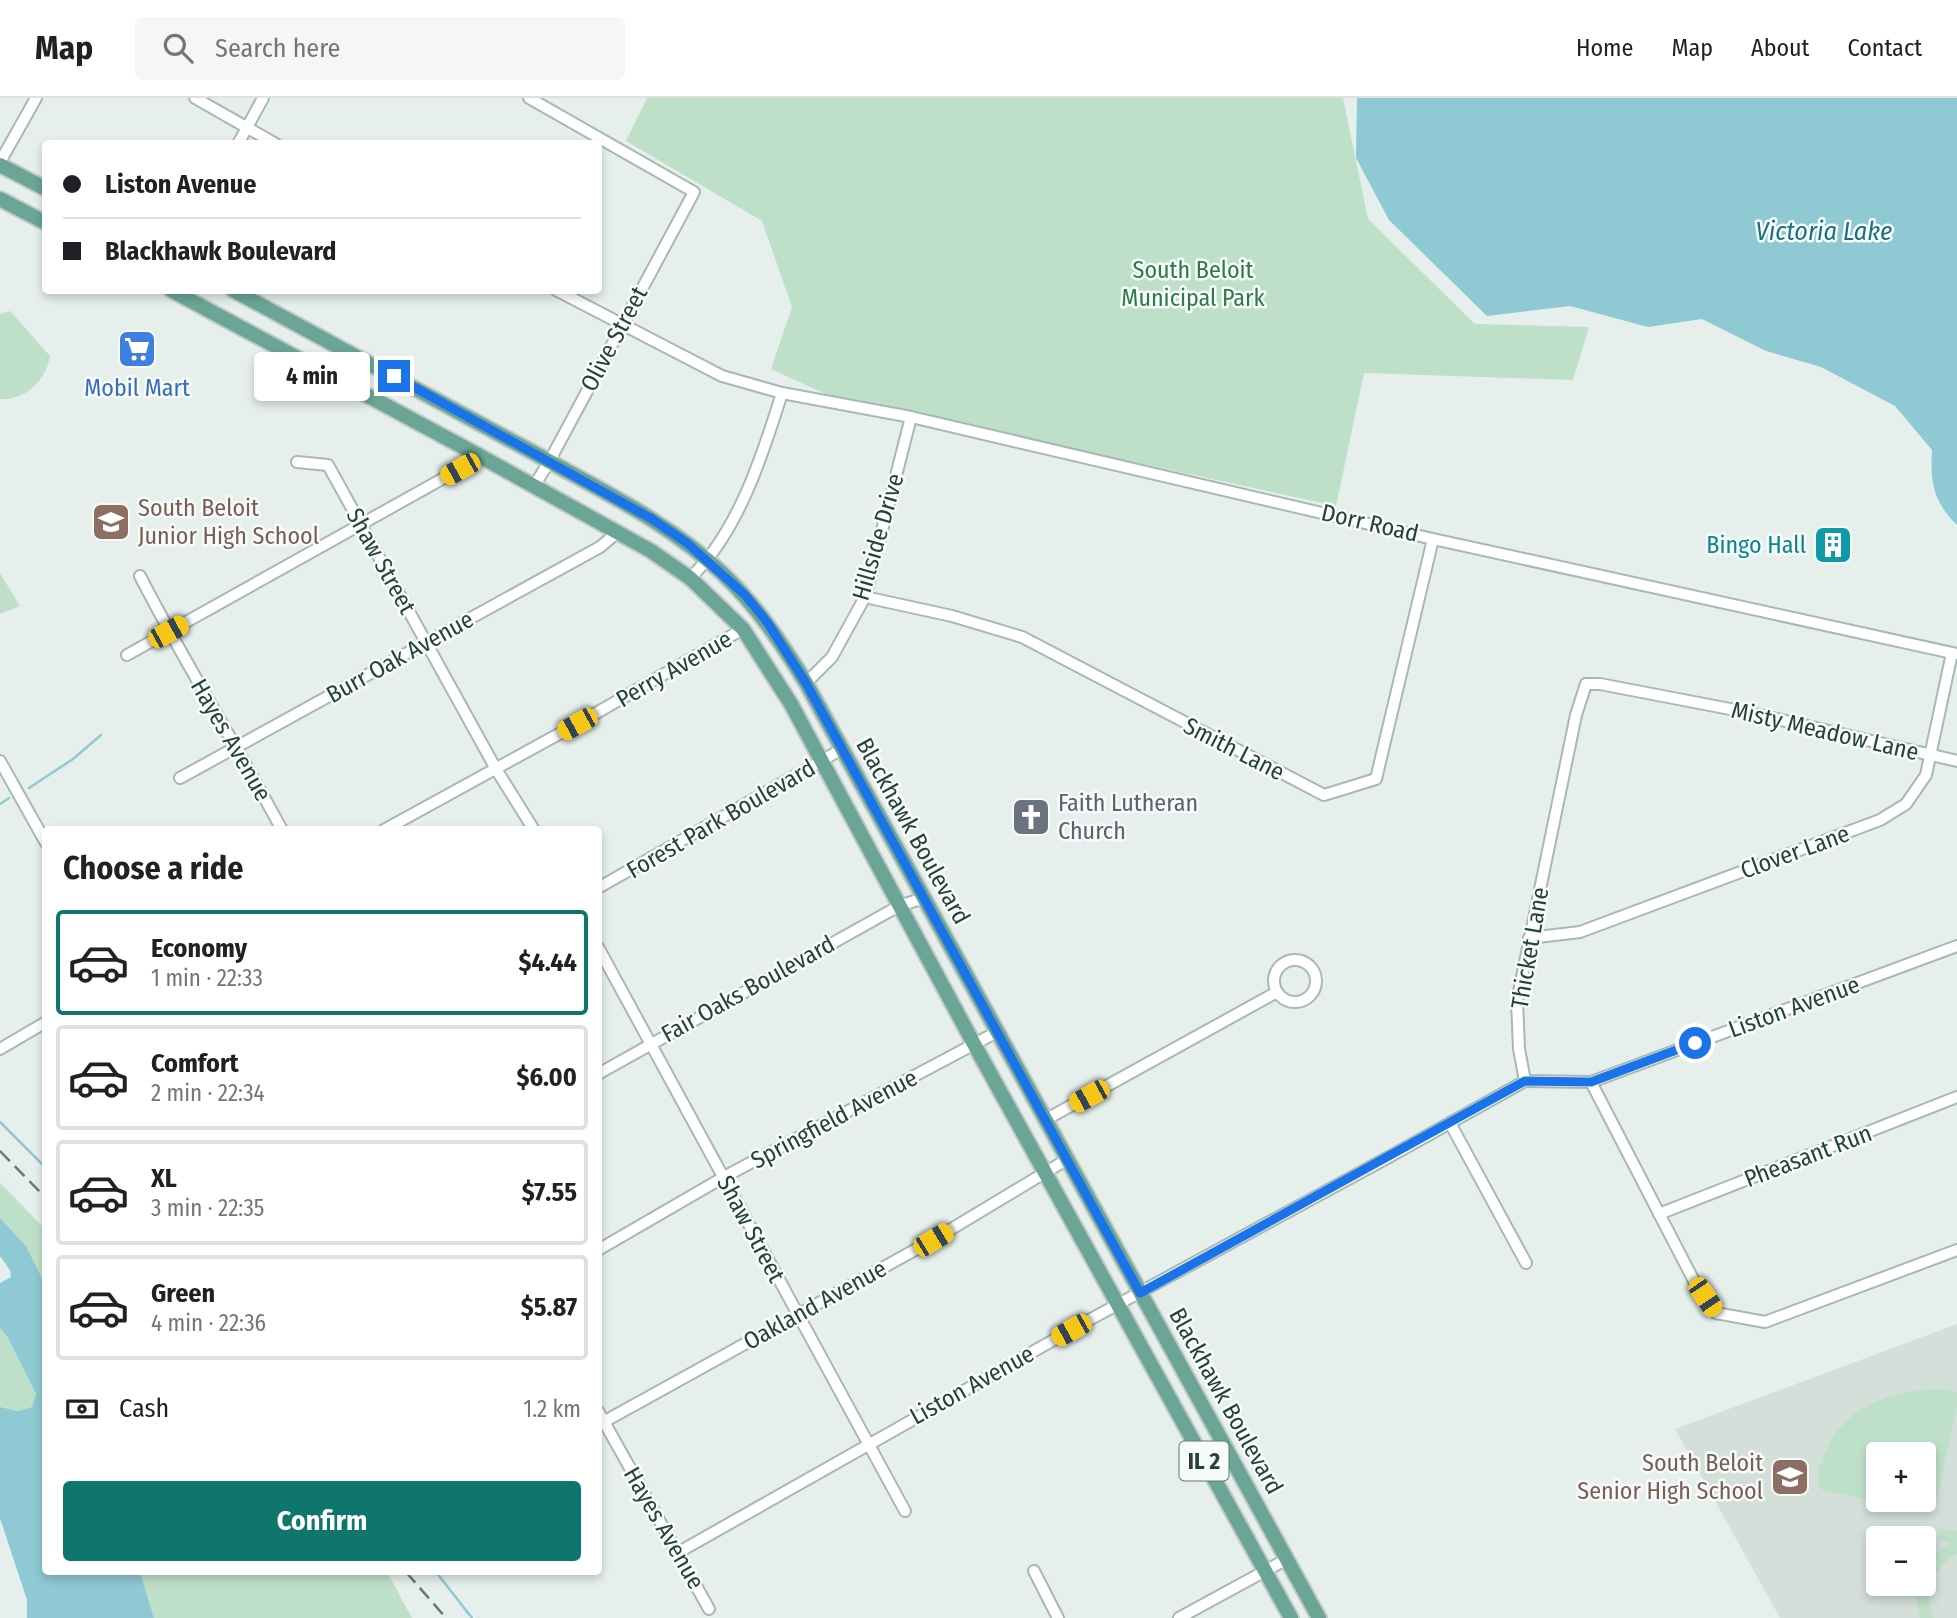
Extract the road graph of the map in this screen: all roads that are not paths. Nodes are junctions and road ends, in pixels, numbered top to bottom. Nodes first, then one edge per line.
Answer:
1 (36, 98) edge
2 (195, 98) edge
3 (263, 98) edge
4 (529, 98) edge
5 (247, 127) junction
6 (240, 140) edge
7 (269, 140) edge
8 (0, 163) edge
9 (42, 187) edge
10 (0, 199) edge
11 (42, 221) edge
12 (178, 294) edge
13 (240, 294) edge
14 (564, 294) edge
15 (622, 324) junction
16 (782, 393) junction
17 (911, 417) junction
18 (478, 455) junction
19 (549, 461) junction
20 (297, 462) dead end
21 (534, 485) junction
22 (361, 524) junction
23 (618, 532) junction
24 (1433, 538) junction
25 (709, 561) junction
26 (140, 576) dead end
27 (690, 578) junction
28 (865, 597) junction
29 (743, 629) junction
30 (168, 632) junction
31 (426, 642) junction
32 (1954, 654) edge
33 (127, 655) dead end
34 (806, 683) junction
35 (1692, 702) joint
36 (237, 746) junction
37 (842, 749) junction
38 (1930, 754) junction
39 (0, 761) edge
40 (1957, 761) edge
41 (821, 762) junction
42 (496, 769) junction
43 (180, 778) dead end
44 (280, 826) edge
45 (391, 826) edge
46 (532, 826) edge
47 (42, 836) edge
48 (602, 886) edge
49 (924, 898) junction
50 (899, 906) junction
51 (1529, 938) junction
52 (1957, 946) edge
53 (602, 954) edge
54 (1276, 992) junction
55 (42, 1024) edge
56 (997, 1032) junction
57 (651, 1043) junction
58 (974, 1044) junction
59 (0, 1049) edge
60 (602, 1072) edge
61 (1525, 1081) junction
62 (1591, 1082) junction
63 (1957, 1097) edge
64 (1045, 1120) junction
65 (1450, 1123) junction
66 (1066, 1160) junction
67 (1045, 1173) junction
68 (724, 1177) junction
69 (1659, 1214) junction
70 (602, 1248) edge
71 (1957, 1250) edge
72 (1527, 1263) dead end
73 (1140, 1293) junction
74 (1117, 1304) junction
75 (796, 1314) junction
76 (602, 1423) edge
77 (868, 1444) junction
78 (905, 1511) dead end
79 (679, 1552) junction
80 (1287, 1559) junction
81 (1034, 1571) dead end
82 (1264, 1571) junction
83 (709, 1609) dead end
84 (1058, 1618) edge
85 (1179, 1618) edge
86 (1291, 1618) edge
87 (1319, 1618) edge

1 - 8 street
2 - 5 street
3 - 5 street
4 - 15 street, Olive Street
5 - 6 street
5 - 7 street
8 - 9 main road
10 - 11 main road
12 - 18 main road, Blackhawk Boulevard / IL 2
13 - 19 main road, Blackhawk Boulevard / IL 2
14 - 15 street, Dorr Road
15 - 16 street, Dorr Road
15 - 19 street, Olive Street
16 - 17 street, Dorr Road
16 - 25 street
17 - 24 street, Dorr Road
17 - 28 street, Hillside Drive
18 - 21 main road, Blackhawk Boulevard / IL 2
18 - 22 street
19 - 21 street, Olive Street
19 - 25 main road, Blackhawk Boulevard / IL 2
20 - 22 street, Shaw Street
21 - 23 main road, Blackhawk Boulevard / IL 2
22 - 30 street
22 - 31 street, Shaw Street
23 - 27 main road, Blackhawk Boulevard / IL 2
23 - 31 street, Burr Oak Avenue
24 - 28 street, Smith Lane
24 - 32 street, Dorr Road
25 - 27 street
25 - 34 main road, Blackhawk Boulevard / IL 2
26 - 30 street, Hayes Avenue
27 - 29 main road, Blackhawk Boulevard / IL 2
28 - 34 street, Hillside Drive
29 - 41 main road, Blackhawk Boulevard / IL 2
29 - 42 street, Perry Avenue
30 - 33 street
30 - 36 street, Hayes Avenue
31 - 36 street, Burr Oak Avenue
31 - 42 street, Shaw Street
32 - 38 street, Clover Lane
34 - 37 main road, Blackhawk Boulevard / IL 2
35 - 38 street, Misty Meadow Lane
35 - 51 street, Thicket Lane
36 - 43 street, Burr Oak Avenue
36 - 44 street, Hayes Avenue
37 - 41 street, Forest Park Boulevard
37 - 49 main road, Blackhawk Boulevard / IL 2
38 - 40 street, Misty Meadow Lane
38 - 51 street, Clover Lane
39 - 47 street
41 - 48 street, Forest Park Boulevard
41 - 50 main road, Blackhawk Boulevard / IL 2
42 - 45 street, Perry Avenue
42 - 46 street, Shaw Street
49 - 50 street, Fair Oaks Boulevard
49 - 56 main road, Blackhawk Boulevard / IL 2
50 - 57 street, Fair Oaks Boulevard
50 - 58 main road, Blackhawk Boulevard / IL 2
51 - 61 street, Thicket Lane
52 - 62 street, Liston Avenue
53 - 57 street, Shaw Street
54 - 54 street
54 - 64 street
55 - 59 street
56 - 58 street, Springfield Avenue
56 - 64 main road, Blackhawk Boulevard / IL 2
57 - 60 street, Fair Oaks Boulevard
57 - 68 street, Shaw Street
58 - 67 main road, Blackhawk Boulevard / IL 2
58 - 68 street, Springfield Avenue
61 - 62 street
61 - 65 street, Liston Avenue
62 - 69 street
63 - 69 street, Pheasant Run
64 - 66 main road, Blackhawk Boulevard / IL 2
65 - 72 street
65 - 73 street, Liston Avenue
66 - 67 street, Oakland Avenue
66 - 73 main road, Blackhawk Boulevard / IL 2
67 - 74 main road, Blackhawk Boulevard / IL 2
67 - 75 street, Oakland Avenue
68 - 70 street, Springfield Avenue
68 - 75 street, Shaw Street
69 - 71 street
73 - 74 street, Liston Avenue
73 - 80 main road, Blackhawk Boulevard / IL 2
74 - 77 street, Liston Avenue
74 - 82 main road, Blackhawk Boulevard / IL 2
75 - 76 street, Oakland Avenue
75 - 77 street, Shaw Street
76 - 79 street, Hayes Avenue
77 - 78 street, Shaw Street
77 - 79 street, Liston Avenue
79 - 83 street, Hayes Avenue
80 - 82 street
80 - 87 main road, Blackhawk Boulevard / IL 2
81 - 84 street
82 - 85 street
82 - 86 main road, Blackhawk Boulevard / IL 2

